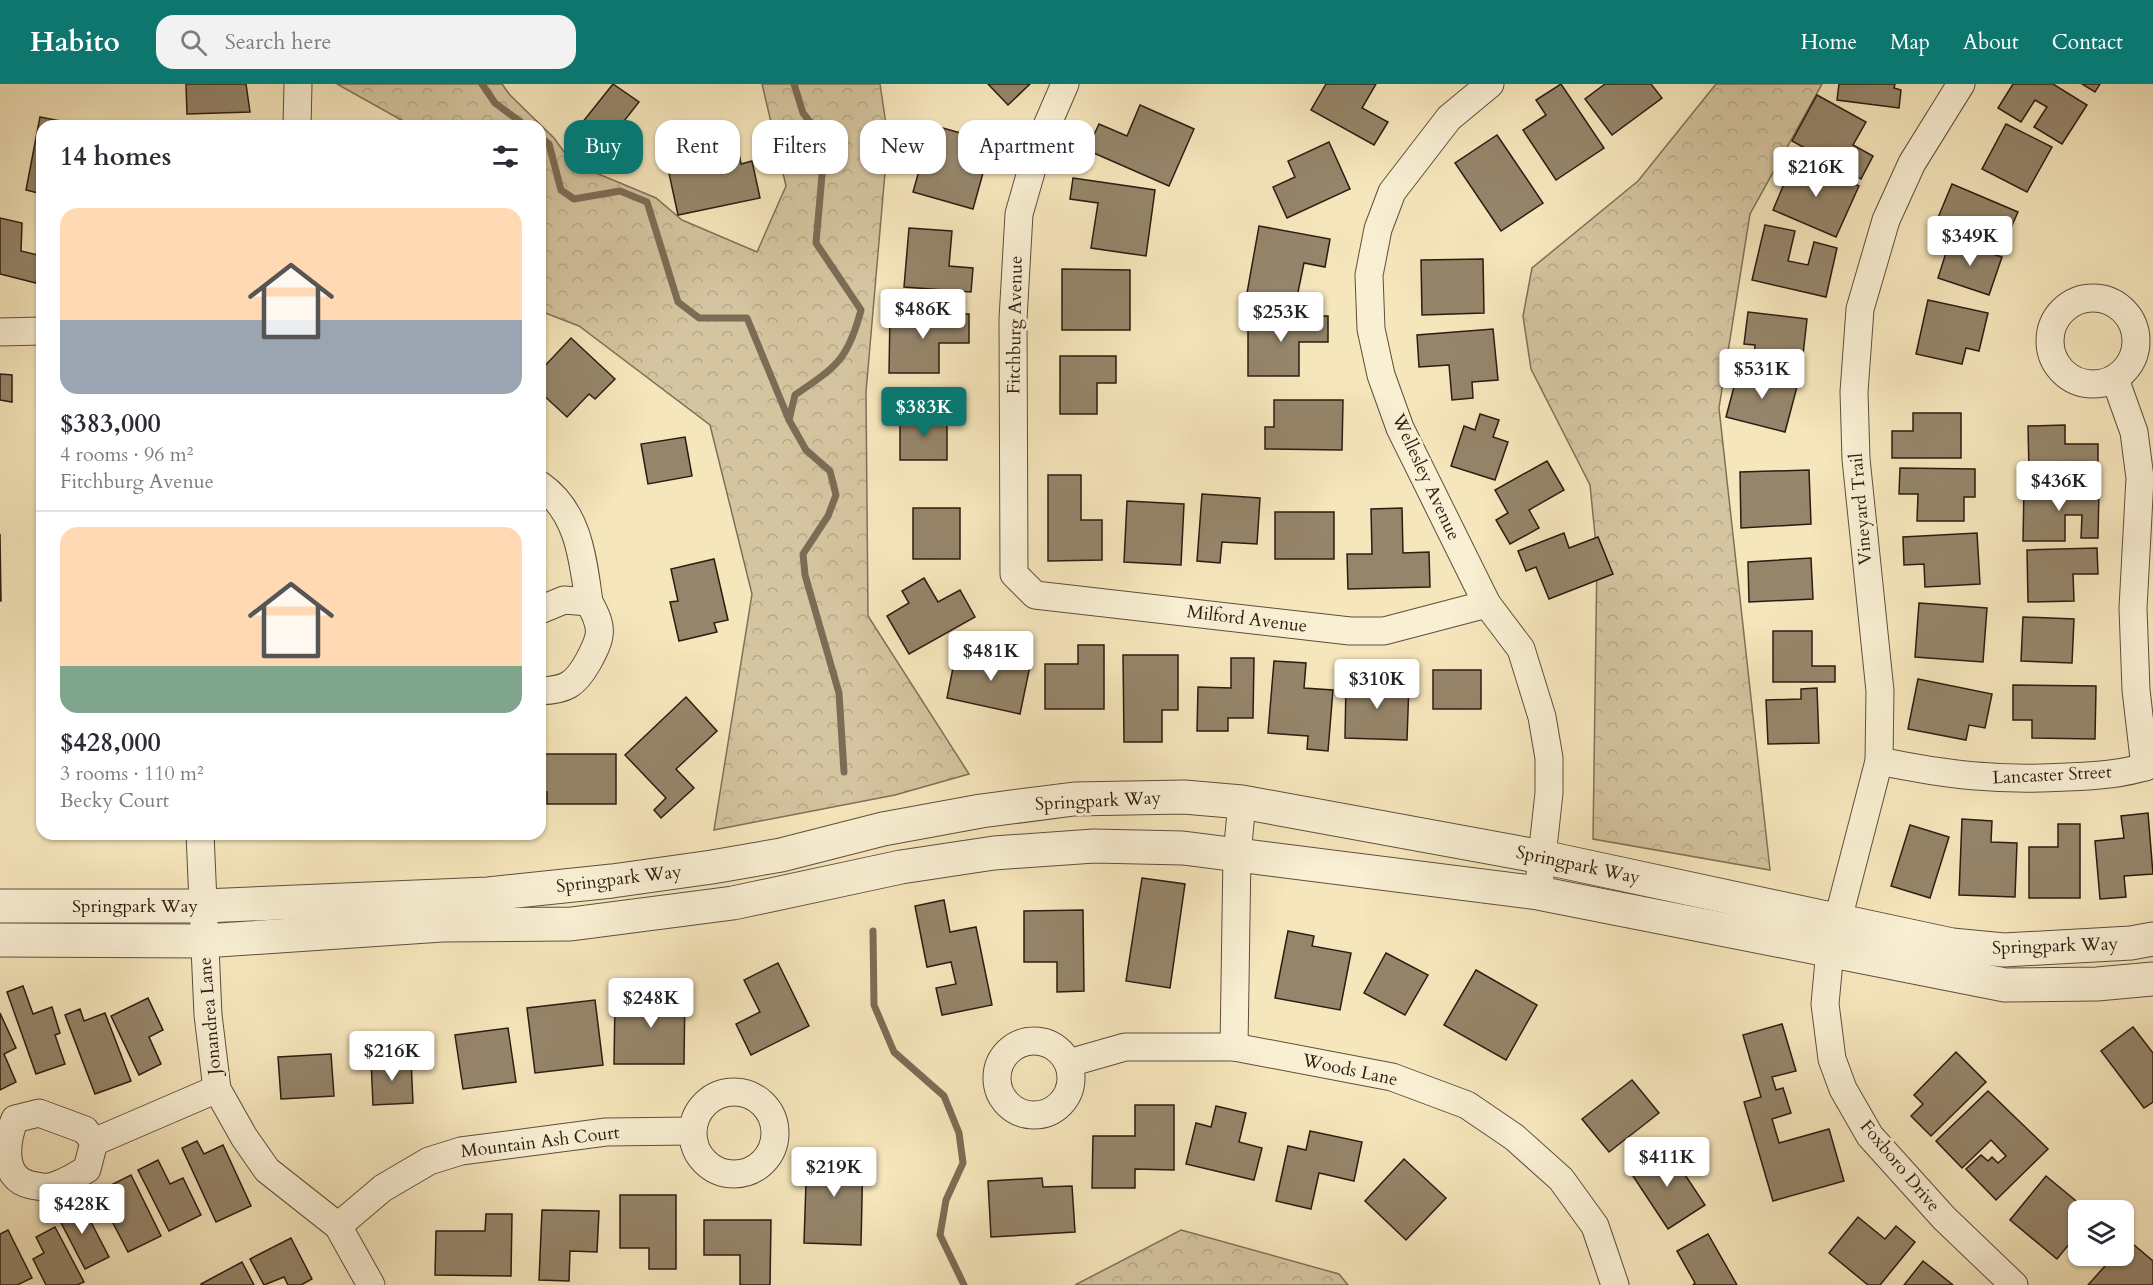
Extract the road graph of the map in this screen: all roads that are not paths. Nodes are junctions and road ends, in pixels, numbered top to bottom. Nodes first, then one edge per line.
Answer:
1 (298, 84) edge
2 (1065, 84) edge
3 (1490, 84) edge
4 (1961, 84) edge
5 (297, 120) edge
6 (36, 331) edge
7 (0, 332) edge
8 (2115, 379) dead end
9 (546, 492) edge
10 (1014, 574) joint
11 (589, 602) junction
12 (1487, 604) junction
13 (546, 608) edge
14 (546, 691) edge
15 (1880, 761) junction
16 (2149, 766) edge
17 (1242, 802) junction
18 (200, 840) edge
19 (1237, 855) junction
20 (1542, 857) junction
21 (1538, 893) junction
22 (0, 906) edge
23 (204, 906) junction
24 (1833, 935) junction
25 (2153, 939) edge
26 (0, 940) edge
27 (204, 941) junction
28 (2153, 978) edge
29 (1234, 1047) junction
30 (1069, 1063) dead end
31 (217, 1089) junction
32 (692, 1131) dead end
33 (94, 1142) dead end
34 (338, 1226) junction
35 (371, 1285) edge
36 (1615, 1285) edge
37 (2014, 1285) edge

1 - 5 street
2 - 10 street, Fitchburg Avenue
3 - 12 street, Wellesley Avenue
4 - 15 street, Vineyard Trail
6 - 7 street
8 - 16 street
9 - 11 street
10 - 12 street, Milford Avenue
11 - 13 street
11 - 14 street
12 - 20 street, Wellesley Avenue
15 - 16 street, Lancaster Street
15 - 24 street, Vineyard Trail
17 - 19 street
17 - 20 street, Springpark Way
17 - 23 street, Springpark Way
18 - 23 street, Jonandrea Lane
19 - 21 street, Springpark Way
19 - 27 street, Springpark Way
19 - 29 street
20 - 21 street, Wellesley Avenue
20 - 24 street, Springpark Way
21 - 24 street, Springpark Way
22 - 23 street, Springpark Way
23 - 27 street, Jonandrea Lane
24 - 25 street, Springpark Way
24 - 28 street, Springpark Way
24 - 37 street, Foxboro Drive
26 - 27 street, Springpark Way
27 - 31 street, Jonandrea Lane
29 - 30 street, Woods Lane
29 - 36 street, Woods Lane
31 - 33 street
31 - 34 street, Jonandrea Lane
32 - 34 street, Mountain Ash Court
34 - 35 street, Jonandrea Lane

